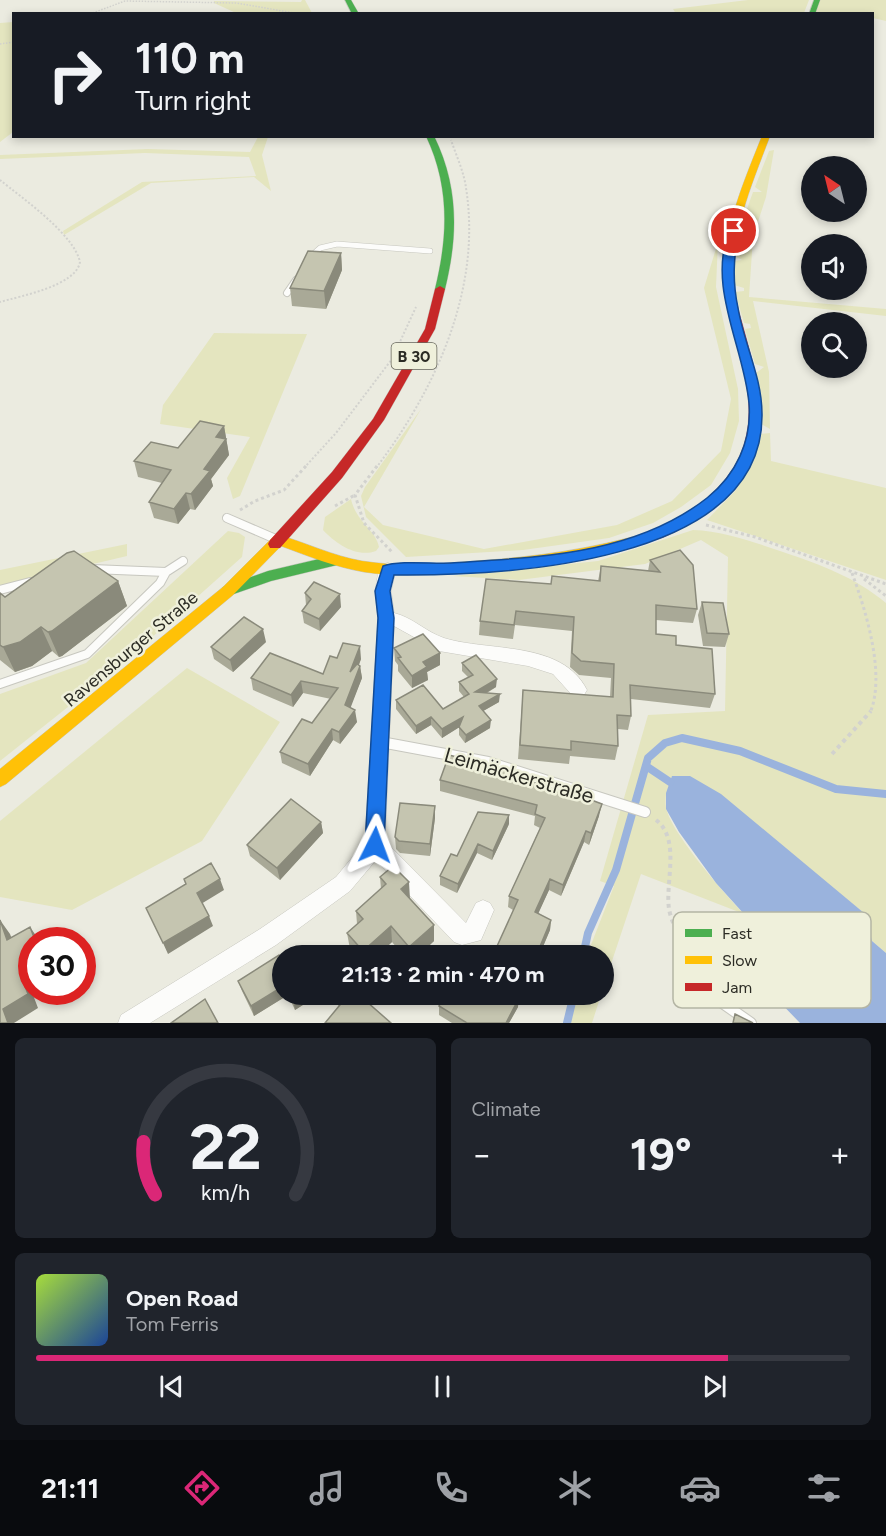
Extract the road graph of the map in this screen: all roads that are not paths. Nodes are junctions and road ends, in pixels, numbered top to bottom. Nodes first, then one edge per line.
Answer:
1 (431, 138) edge
2 (765, 138) edge
3 (430, 251) dead end
4 (305, 265) edge
5 (299, 275) edge
6 (288, 293) edge
7 (227, 518) road end
8 (279, 540) junction
9 (183, 561) dead end
10 (332, 561) junction
11 (86, 569) edge
12 (388, 569) junction
13 (166, 572) junction
14 (43, 579) edge
15 (0, 590) edge
16 (228, 591) junction
17 (386, 618) junction
18 (0, 684) edge
19 (578, 690) dead end
20 (381, 742) junction
21 (0, 779) edge
22 (645, 812) road end
23 (375, 845) junction
24 (483, 910) dead end
25 (730, 1008) edge
26 (129, 1023) edge
27 (751, 1023) edge

1 - 8 street, B 30
2 - 12 street
3 - 4 lane
5 - 6 lane
7 - 8 lane
8 - 10 street
8 - 16 street, Ravensburger Straße / B 30
9 - 13 lane
10 - 12 street
10 - 16 street
11 - 13 lane
12 - 17 street
13 - 18 lane
14 - 15 lane
16 - 21 street, Ravensburger Straße / B 30
17 - 19 street
17 - 20 street
20 - 22 lane, Leimäckerstraße
20 - 23 street
23 - 24 street
23 - 26 street
25 - 27 lane

